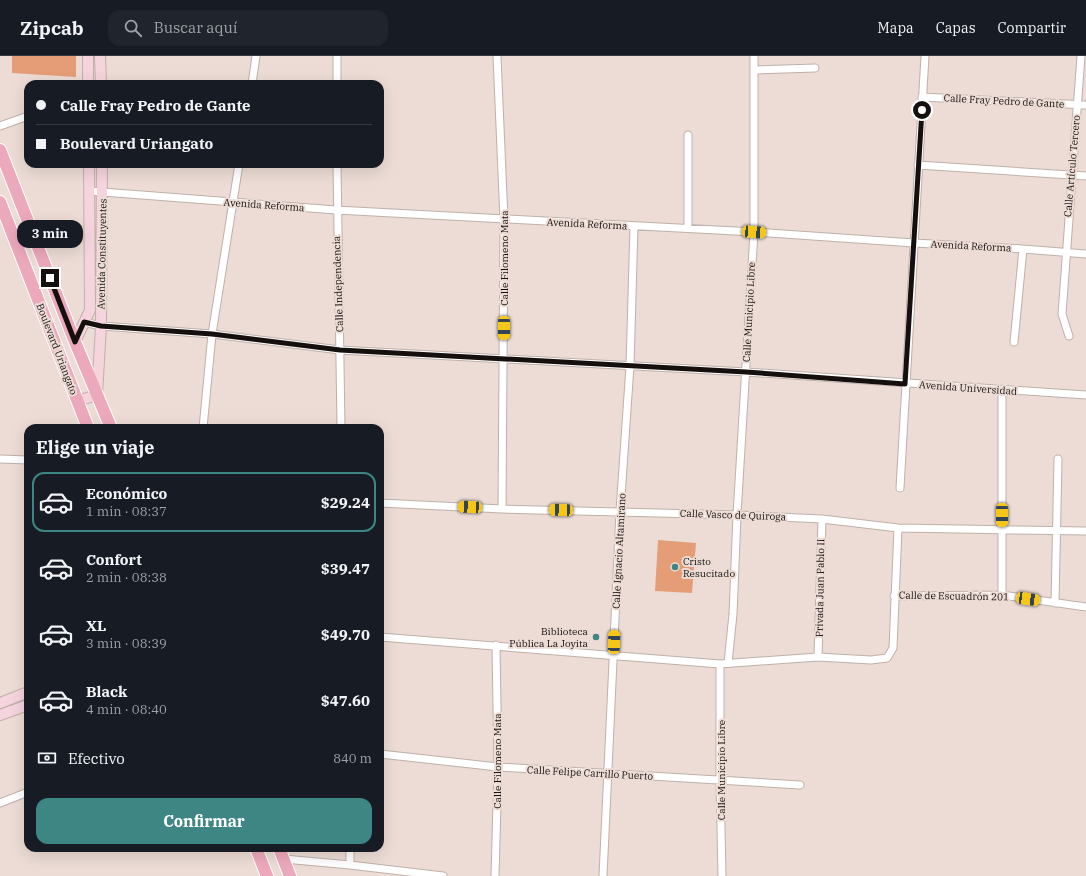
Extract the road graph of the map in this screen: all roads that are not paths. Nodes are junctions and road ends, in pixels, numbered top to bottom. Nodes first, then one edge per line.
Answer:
1 (88, 56) edge
2 (100, 56) edge
3 (256, 56) edge
4 (337, 56) edge
5 (497, 56) edge
6 (754, 56) edge
7 (925, 56) edge
8 (1081, 56) edge
9 (815, 68) dead end
10 (754, 70) junction
11 (88, 80) edge
12 (101, 80) edge
13 (253, 80) edge
14 (337, 80) edge
15 (922, 97) junction
16 (1077, 104) junction
17 (1086, 105) edge
18 (24, 117) edge
19 (0, 126) edge
20 (688, 135) dead end
21 (0, 150) edge
22 (918, 165) junction
23 (89, 168) edge
24 (102, 168) edge
25 (238, 168) edge
26 (337, 168) edge
27 (1071, 176) junction
28 (1086, 176) edge
29 (89, 191) junction
30 (103, 193) junction
31 (0, 202) edge
32 (233, 203) junction
33 (336, 210) junction
34 (504, 220) junction
35 (634, 226) junction
36 (688, 228) junction
37 (754, 232) junction
38 (914, 243) junction
39 (1023, 248) junction
40 (1065, 252) junction
41 (1086, 254) edge
42 (84, 322) junction
43 (101, 326) junction
44 (212, 334) junction
45 (1069, 336) dead end
46 (75, 342) junction
47 (1014, 342) dead end
48 (340, 350) junction
49 (504, 359) junction
50 (630, 366) junction
51 (746, 372) junction
52 (905, 384) junction
53 (1002, 390) junction
54 (97, 395) junction
55 (1086, 395) edge
56 (77, 401) junction
57 (86, 424) edge
58 (109, 424) edge
59 (203, 424) edge
60 (340, 424) edge
61 (0, 459) edge
62 (1058, 459) dead end
63 (24, 460) edge
64 (900, 488) dead end
65 (384, 503) edge
66 (502, 508) junction
67 (620, 512) junction
68 (736, 515) junction
69 (822, 519) junction
70 (898, 528) junction
71 (1002, 530) junction
72 (1057, 531) junction
73 (1086, 531) edge
74 (1002, 595) junction
75 (894, 596) junction
76 (1055, 602) junction
77 (1086, 607) edge
78 (384, 637) edge
79 (496, 646) junction
80 (614, 656) junction
81 (818, 657) junction
82 (724, 663) junction
83 (24, 694) edge
84 (0, 703) edge
85 (24, 706) edge
86 (0, 715) edge
87 (384, 754) edge
88 (498, 767) junction
89 (607, 774) junction
90 (720, 780) junction
91 (800, 785) dead end
92 (24, 794) edge
93 (0, 803) edge
94 (258, 852) edge
95 (350, 852) edge
96 (282, 854) edge
97 (350, 865) junction
98 (267, 876) edge
99 (290, 876) edge
100 (443, 876) edge
101 (495, 876) edge
102 (603, 876) edge
103 (722, 876) edge

1 - 11 street
2 - 12 street
3 - 13 street
4 - 14 street
5 - 34 street, Calle Filomeno Mata
6 - 10 street, Calle Municipio Libre
7 - 15 street
8 - 16 street, Calle Artículo Tercero
9 - 10 street
10 - 37 street, Calle Municipio Libre
15 - 16 street, Calle Fray Pedro de Gante
15 - 22 street
16 - 17 street, Calle Fray Pedro de Gante
16 - 27 street, Calle Artículo Tercero
18 - 19 street
20 - 36 street
21 - 46 main road, Boulevard Uriangato
22 - 27 street
22 - 38 street
23 - 29 street, Avenida Constituyentes
24 - 30 street, Avenida Constituyentes
25 - 32 street
26 - 33 street, Calle Independencia
27 - 28 street
27 - 40 street, Calle Artículo Tercero
29 - 30 street, Avenida Reforma
29 - 42 street, Avenida Constituyentes
30 - 32 street, Avenida Reforma
30 - 43 street, Avenida Constituyentes
31 - 56 main road, Boulevard Uriangato
32 - 33 street, Avenida Reforma
32 - 44 street
33 - 34 street, Avenida Reforma
33 - 48 street, Calle Independencia
34 - 35 street, Avenida Reforma
34 - 49 street, Calle Filomeno Mata
35 - 36 street, Avenida Reforma
35 - 50 street, Calle Ignacio Altamirano
36 - 37 street, Avenida Reforma
37 - 38 street, Avenida Reforma
37 - 51 street, Calle Municipio Libre
38 - 39 street, Avenida Reforma
38 - 52 street
39 - 40 street, Avenida Reforma
39 - 47 street
40 - 41 street, Avenida Reforma
40 - 45 street, Calle Artículo Tercero
42 - 43 street, Avenida Universidad
42 - 46 street, Avenida Constituyentes
43 - 44 street, Avenida Universidad
43 - 54 street, Avenida Constituyentes
44 - 48 street, Avenida Universidad
44 - 59 street
46 - 54 main road, Boulevard Uriangato
48 - 49 street, Avenida Universidad
48 - 60 street, Calle Independencia
49 - 50 street, Avenida Universidad
49 - 66 street, Calle Filomeno Mata
50 - 51 street, Avenida Universidad
50 - 67 street, Calle Ignacio Altamirano
51 - 52 street, Avenida Universidad
51 - 68 street, Calle Municipio Libre
52 - 53 street, Avenida Universidad
52 - 64 street
53 - 55 street, Avenida Universidad
53 - 71 street
54 - 56 street
54 - 58 main road, Boulevard Uriangato
56 - 57 main road, Boulevard Uriangato
61 - 63 street
62 - 72 street
65 - 66 street, Calle Vasco de Quiroga
66 - 67 street, Calle Vasco de Quiroga
67 - 68 street, Calle Vasco de Quiroga
67 - 80 street, Calle Ignacio Altamirano
68 - 69 street, Calle Vasco de Quiroga
68 - 82 street, Calle Municipio Libre
69 - 70 street, Calle Vasco de Quiroga
69 - 81 street, Privada Juan Pablo II
70 - 71 street, Calle Vasco de Quiroga
70 - 75 street
71 - 72 street, Calle Vasco de Quiroga
71 - 74 street
72 - 73 street, Calle Vasco de Quiroga
72 - 76 street
74 - 75 street, Calle de Escuadrón 201
74 - 76 street, Calle de Escuadrón 201
75 - 81 street
76 - 77 street, Calle de Escuadrón 201
78 - 79 street
79 - 80 street
79 - 88 street, Calle Filomeno Mata
80 - 82 street
80 - 89 street, Calle Ignacio Altamirano
81 - 82 street
82 - 90 street, Calle Municipio Libre
83 - 84 street
85 - 86 street
87 - 88 street, Calle Felipe Carrillo Puerto
88 - 89 street, Calle Felipe Carrillo Puerto
88 - 101 street, Calle Filomeno Mata
89 - 90 street, Calle Felipe Carrillo Puerto
89 - 102 street, Calle Ignacio Altamirano
90 - 91 street, Calle Felipe Carrillo Puerto
90 - 103 street, Calle Municipio Libre
92 - 93 street
94 - 98 main road
95 - 97 street
96 - 97 street
96 - 99 main road
97 - 100 street

